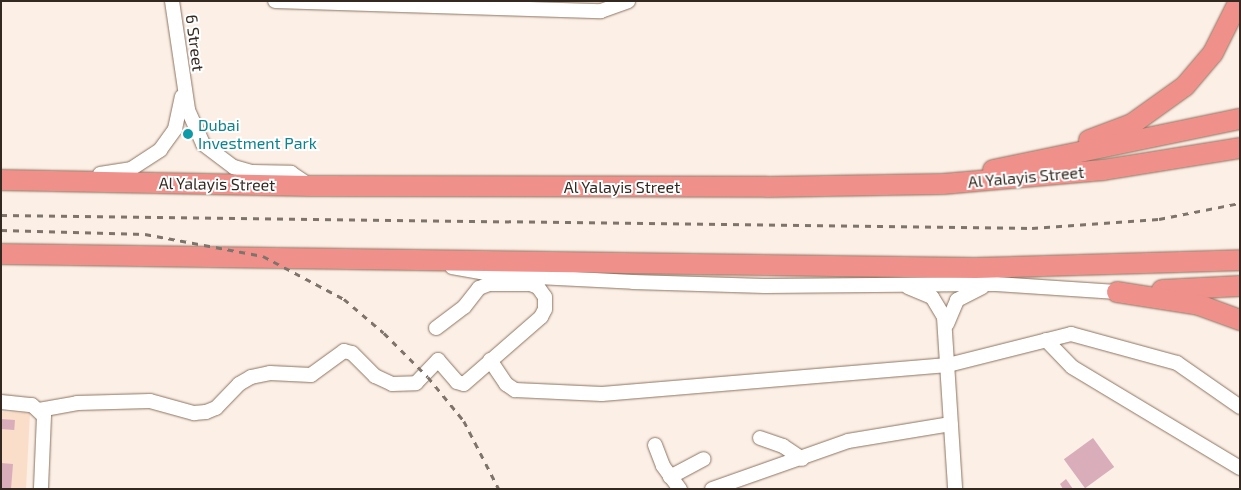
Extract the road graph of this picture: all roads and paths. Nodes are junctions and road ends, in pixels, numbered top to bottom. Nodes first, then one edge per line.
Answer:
1 (172, 1) edge
2 (275, 1) edge
3 (628, 1) edge
4 (1239, 1) edge
5 (183, 88) junction
6 (1240, 119) edge
7 (1240, 148) edge
8 (1054, 159) junction
9 (1, 180) edge
10 (60, 181) junction
11 (943, 184) junction
12 (310, 186) junction
13 (1, 254) edge
14 (441, 260) junction
15 (1240, 260) edge
16 (896, 283) junction
17 (996, 284) junction
18 (1240, 286) edge
19 (1117, 292) junction
20 (1240, 320) edge
21 (436, 328) dead end
22 (946, 328) junction
23 (1046, 340) junction
24 (490, 360) junction
25 (948, 365) junction
26 (1, 402) edge
27 (1240, 407) edge
28 (39, 410) junction
29 (951, 424) junction
30 (760, 438) dead end
31 (655, 445) dead end
32 (704, 459) dead end
33 (802, 459) junction
34 (1240, 468) edge
35 (670, 476) junction
36 (41, 489) edge
37 (680, 489) edge
38 (712, 489) edge
39 (955, 489) edge

1 - 5 street, 6 Street
2 - 3 street
4 - 8 highway
5 - 10 street
5 - 12 street
6 - 8 highway
7 - 11 highway, Al Yalayis Street
8 - 11 highway
9 - 10 highway, Al Yalayis Street
10 - 12 highway, Al Yalayis Street
11 - 12 highway, Al Yalayis Street
13 - 14 highway
14 - 15 highway
14 - 16 street
16 - 17 street
16 - 22 street
17 - 19 street
17 - 22 street
18 - 19 highway
19 - 20 highway
21 - 24 street
22 - 25 street
23 - 25 street
23 - 27 street
23 - 34 street
24 - 25 street
24 - 28 street
25 - 29 street
26 - 28 street
28 - 36 street
29 - 33 street
29 - 39 street
30 - 33 street
31 - 35 street
32 - 35 street
33 - 38 street
35 - 37 street

